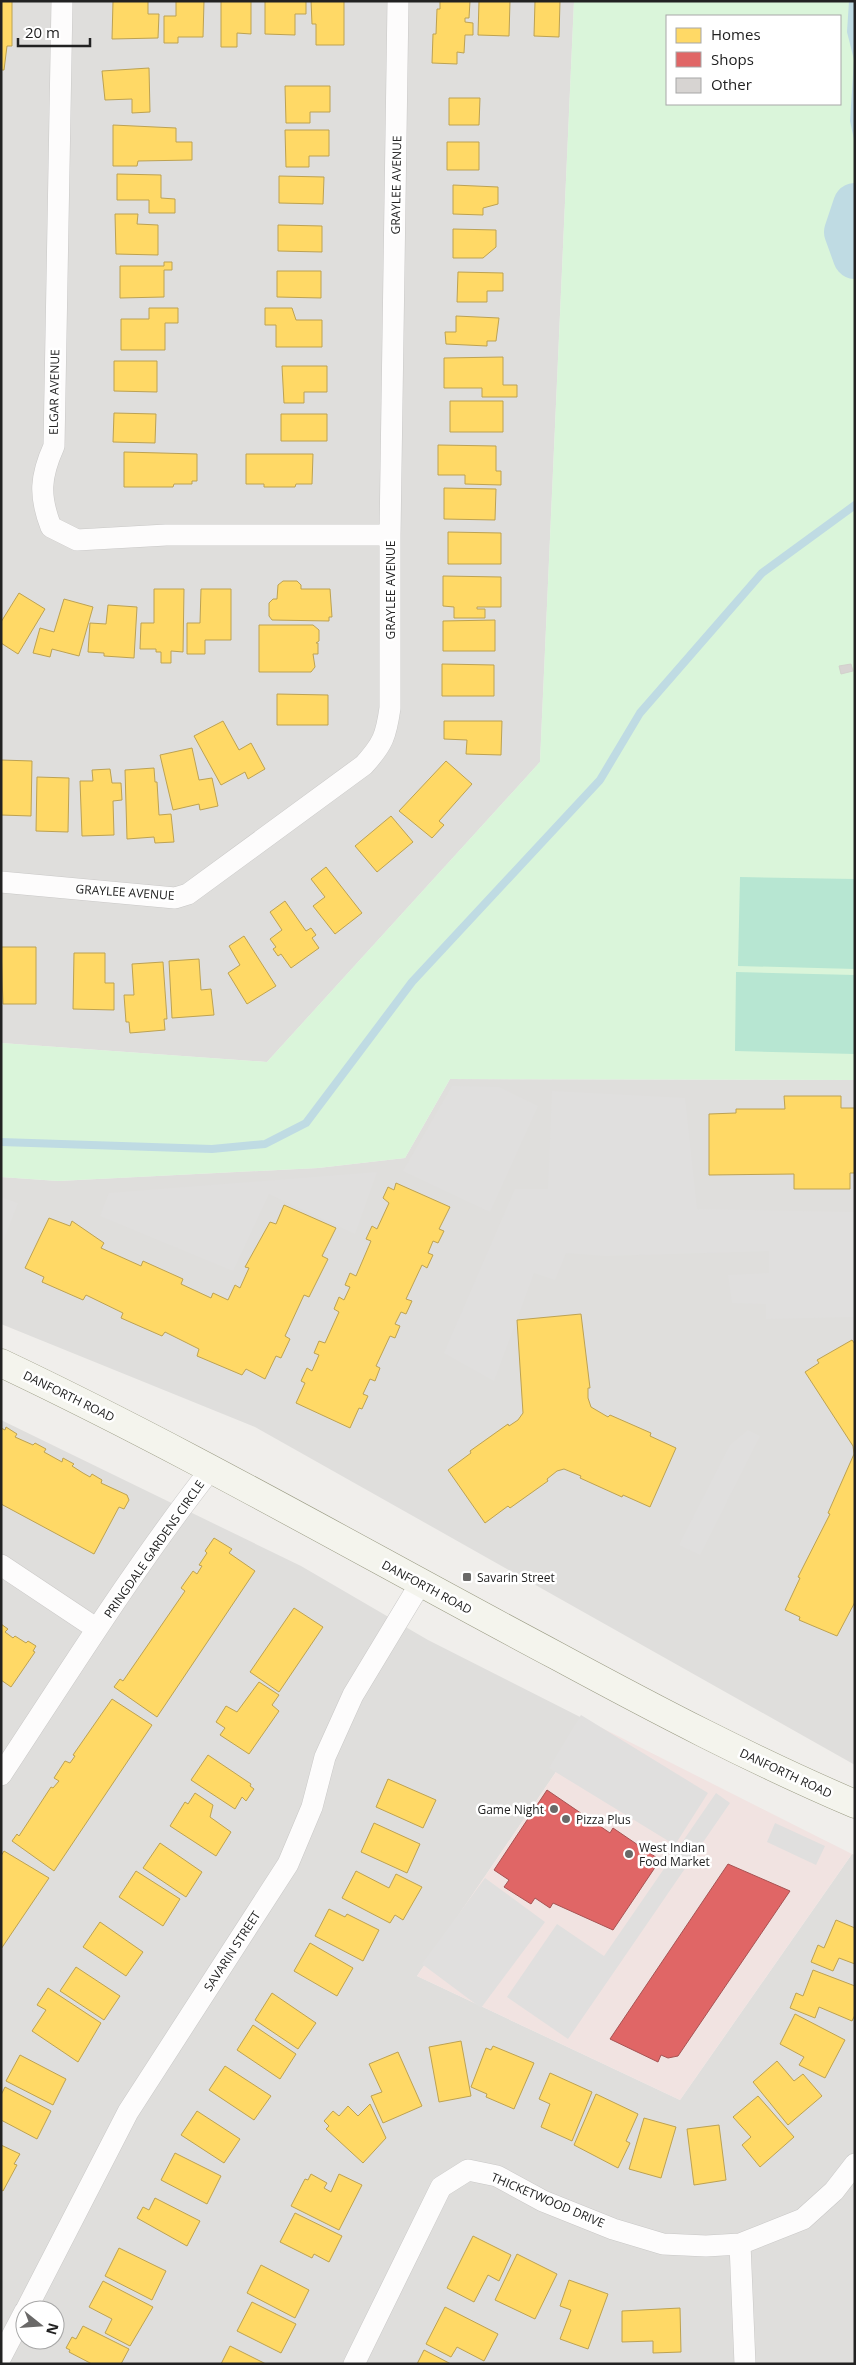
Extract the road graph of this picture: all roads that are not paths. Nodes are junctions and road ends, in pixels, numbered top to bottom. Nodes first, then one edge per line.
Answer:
1 (62, 1) edge
2 (398, 1) edge
3 (390, 536) junction
4 (1, 882) edge
5 (1, 1364) edge
6 (211, 1468) junction
7 (1, 1565) edge
8 (420, 1584) junction
9 (97, 1629) junction
10 (1, 1775) edge
11 (855, 1804) edge
12 (855, 2164) edge
13 (740, 2244) junction
14 (31, 2300) edge
15 (15, 2330) edge
16 (1, 2357) edge
17 (354, 2364) edge
18 (745, 2364) edge

1 - 3 street, ELGAR AVENUE
2 - 3 street, GRAYLEE AVENUE
3 - 4 street, GRAYLEE AVENUE
5 - 6 main road, DANFORTH ROAD
6 - 8 main road, DANFORTH ROAD
6 - 9 street, PRINGDALE GARDENS CIRCLE
7 - 9 street, PRINGDALE GARDENS CIRCLE
8 - 11 main road, DANFORTH ROAD
8 - 14 street, SAVARIN STREET
9 - 10 street, PRINGDALE GARDENS CIRCLE
12 - 13 street, THICKETWOOD DRIVE
13 - 17 street, THICKETWOOD DRIVE
13 - 18 street
15 - 16 street, SAVARIN STREET

